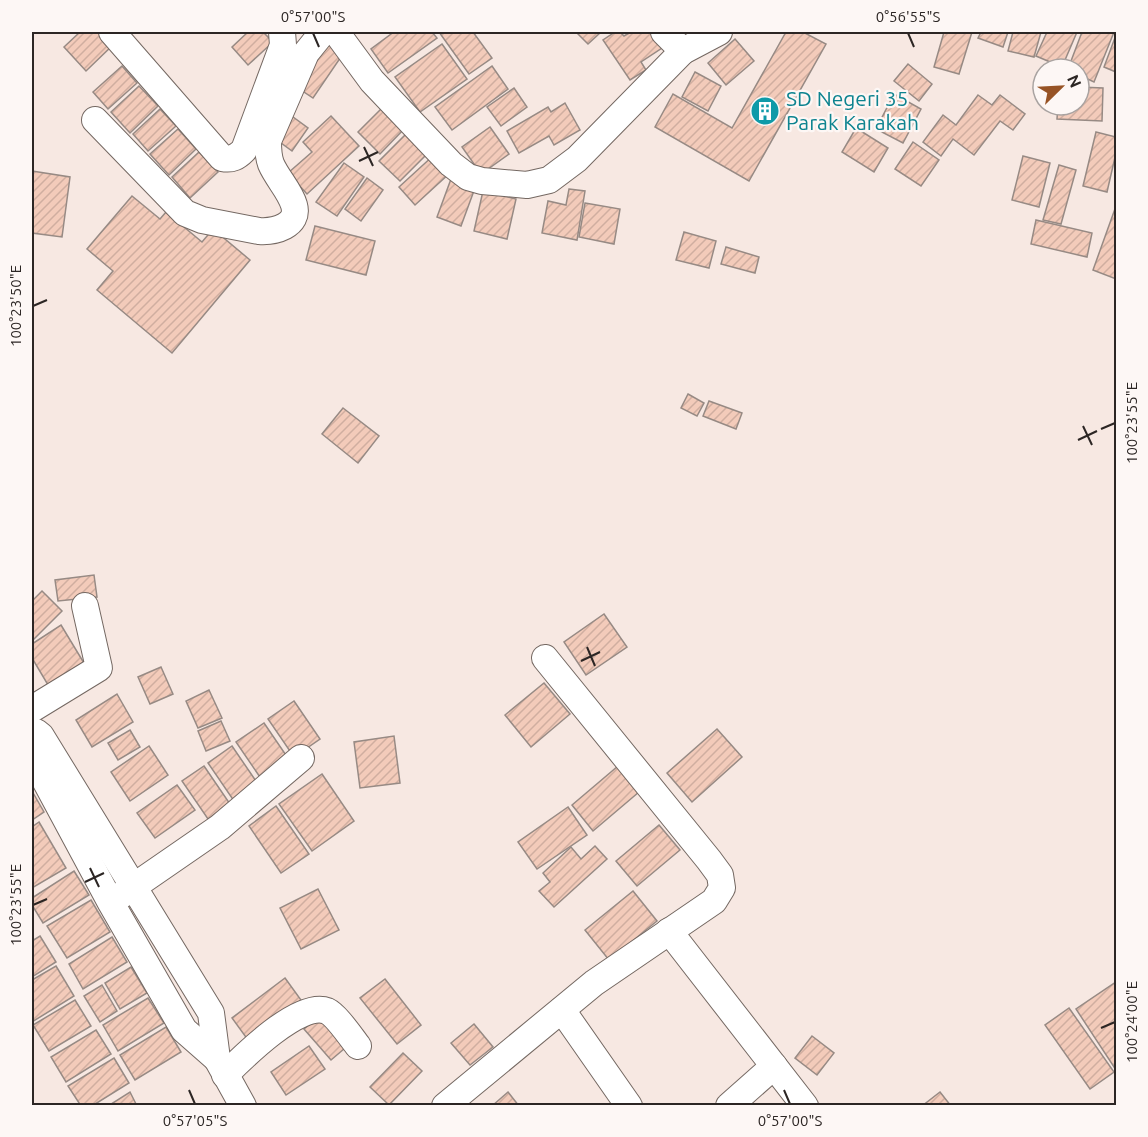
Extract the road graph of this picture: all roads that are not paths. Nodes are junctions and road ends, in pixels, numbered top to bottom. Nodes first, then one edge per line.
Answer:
1 (112, 32) edge
2 (286, 32) edge
3 (323, 32) edge
4 (336, 32) edge
5 (664, 32) edge
6 (719, 32) edge
7 (683, 51) junction
8 (95, 120) dead end
9 (85, 606) dead end
10 (545, 658) dead end
11 (32, 709) edge
12 (32, 733) edge
13 (32, 756) edge
14 (301, 758) dead end
15 (134, 886) junction
16 (111, 903) junction
17 (669, 931) junction
18 (562, 1010) junction
19 (358, 1046) dead end
20 (774, 1066) junction
21 (221, 1067) junction
22 (243, 1106) edge
23 (445, 1106) edge
24 (629, 1106) edge
25 (729, 1106) edge
26 (805, 1106) edge

1 - 2 street
3 - 8 street
4 - 7 street
5 - 7 street
6 - 7 street
9 - 11 street
10 - 17 street
12 - 15 street
13 - 16 street
14 - 15 street
15 - 16 street
15 - 21 street
16 - 21 street
17 - 18 street
17 - 20 street
18 - 23 street
18 - 24 street
19 - 21 street
20 - 25 street
20 - 26 street
21 - 22 street

